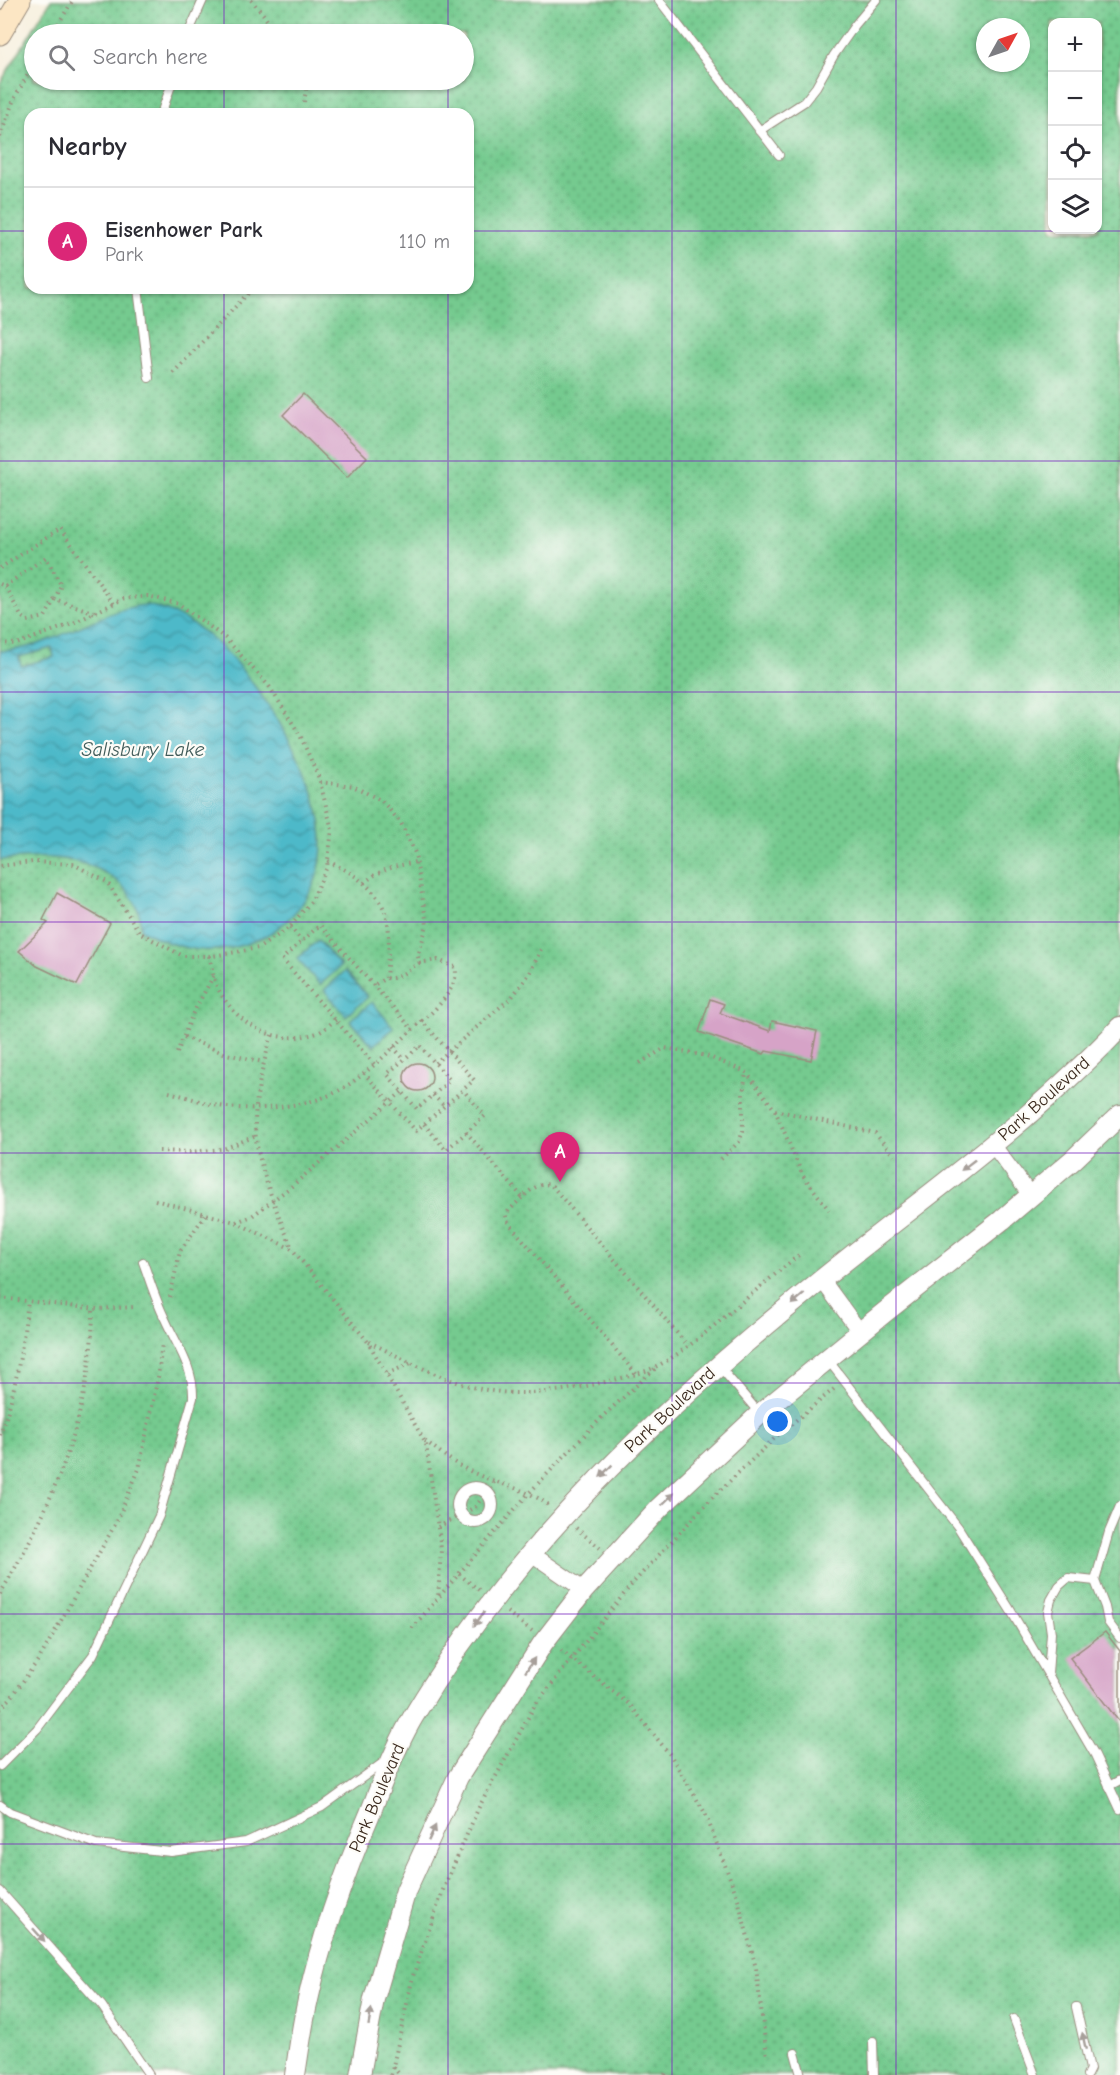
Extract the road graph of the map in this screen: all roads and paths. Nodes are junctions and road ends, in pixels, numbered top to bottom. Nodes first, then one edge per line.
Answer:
1 (20, 0) edge
2 (72, 0) edge
3 (203, 0) edge
4 (251, 0) edge
5 (659, 0) edge
6 (876, 0) edge
7 (58, 24) edge
8 (192, 24) edge
9 (270, 24) edge
10 (0, 34) edge
11 (24, 82) edge
12 (169, 90) edge
13 (306, 90) edge
14 (304, 102) dead end
15 (163, 108) edge
16 (759, 131) junction
17 (0, 137) edge
18 (779, 156) dead end
19 (139, 294) edge
20 (247, 294) edge
21 (173, 373) dead end
22 (149, 378) dead end
23 (0, 568) edge
24 (2, 585) edge
25 (55, 599) junction
26 (114, 604) junction
27 (94, 613) junction
28 (0, 643) edge
29 (320, 782) junction
30 (328, 861) junction
31 (417, 862) junction
32 (0, 866) edge
33 (364, 883) junction
34 (290, 927) junction
35 (302, 941) junction
36 (542, 947) dead end
37 (209, 956) junction
38 (418, 963) junction
39 (214, 975) junction
40 (386, 978) junction
41 (374, 985) junction
42 (336, 1020) junction
43 (422, 1022) junction
44 (1120, 1027) edge
45 (413, 1030) junction
46 (272, 1035) junction
47 (184, 1037) junction
48 (393, 1047) junction
49 (448, 1051) junction
50 (177, 1053) dead end
51 (404, 1059) junction
52 (264, 1062) junction
53 (435, 1063) junction
54 (640, 1063) dead end
55 (374, 1064) junction
56 (746, 1072) junction
57 (364, 1073) junction
58 (463, 1090) junction
59 (169, 1092) dead end
60 (402, 1092) junction
61 (433, 1095) junction
62 (390, 1102) junction
63 (444, 1107) junction
64 (256, 1108) junction
65 (775, 1110) junction
66 (1120, 1115) edge
67 (424, 1124) junction
68 (466, 1132) junction
69 (256, 1136) junction
70 (993, 1146) junction
71 (159, 1151) dead end
72 (894, 1156) dead end
73 (721, 1159) dead end
74 (1031, 1196) junction
75 (524, 1198) junction
76 (155, 1200) dead end
77 (273, 1201) junction
78 (829, 1210) dead end
79 (206, 1214) junction
80 (235, 1222) junction
81 (292, 1249) junction
82 (800, 1254) dead end
83 (143, 1262) dead end
84 (822, 1280) junction
85 (0, 1298) edge
86 (28, 1302) junction
87 (93, 1308) junction
88 (134, 1308) dead end
89 (164, 1319) junction
90 (860, 1332) junction
91 (368, 1342) junction
92 (688, 1346) junction
93 (827, 1358) junction
94 (411, 1363) junction
95 (660, 1365) junction
96 (718, 1365) junction
97 (387, 1374) junction
98 (636, 1374) junction
99 (845, 1380) junction
100 (760, 1414) junction
101 (0, 1435) edge
102 (424, 1441) junction
103 (495, 1481) junction
104 (487, 1492) junction
105 (528, 1494) junction
106 (1120, 1506) edge
107 (554, 1509) dead end
108 (461, 1514) junction
109 (571, 1524) dead end
110 (438, 1527) junction
111 (604, 1551) dead end
112 (532, 1554) junction
113 (459, 1574) junction
114 (1095, 1581) junction
115 (584, 1590) junction
116 (0, 1594) edge
117 (438, 1599) junction
118 (492, 1601) junction
119 (411, 1628) dead end
120 (1120, 1638) edge
121 (545, 1640) junction
122 (572, 1657) junction
123 (1048, 1674) junction
124 (0, 1709) edge
125 (396, 1754) junction
126 (0, 1766) edge
127 (1120, 1780) edge
128 (1109, 1786) junction
129 (0, 1805) edge
130 (1120, 1809) edge
131 (0, 1891) edge
132 (1076, 2007) dead end
133 (1014, 2019) dead end
134 (873, 2041) dead end
135 (795, 2053) dead end
136 (767, 2057) dead end
137 (393, 2067) junction
138 (149, 2075) edge
139 (295, 2075) edge
140 (360, 2075) edge
141 (391, 2075) edge
142 (400, 2075) edge
143 (801, 2075) edge
144 (874, 2075) edge
145 (1035, 2075) edge
146 (1087, 2075) edge

1 - 10 main road
2 - 7 path
3 - 8 lane
4 - 9 path
5 - 16 lane
6 - 16 lane
11 - 17 path
12 - 15 lane
13 - 14 path
16 - 18 lane
19 - 22 lane
20 - 21 path
23 - 26 path
24 - 25 path
24 - 25 path
25 - 27 path
26 - 27 path
26 - 29 path
27 - 28 path
29 - 30 path
29 - 31 path
30 - 33 path
30 - 34 path
31 - 33 path
31 - 38 path
32 - 37 path
33 - 40 path
34 - 35 path
34 - 37 path
35 - 41 path
35 - 42 path
36 - 49 path
37 - 39 path
38 - 40 path
38 - 43 path
39 - 46 path
39 - 47 path
40 - 41 path
41 - 45 path
42 - 46 path
42 - 55 path
43 - 45 path
43 - 49 path
44 - 70 street, Park Boulevard
45 - 48 path
46 - 52 path
47 - 50 path
47 - 52 path
48 - 51 path
48 - 55 path
49 - 53 path
49 - 58 path
51 - 53 path
51 - 60 path
52 - 64 path
53 - 61 path
54 - 56 path
55 - 57 path
56 - 65 path
56 - 73 path
57 - 62 path
57 - 64 path
58 - 63 path
58 - 68 path
59 - 64 path
60 - 61 path
60 - 62 path
61 - 63 path
62 - 67 path
62 - 77 path
63 - 67 path
64 - 69 path
65 - 72 path
65 - 78 path
66 - 74 street
67 - 68 path
68 - 75 path
69 - 71 path
69 - 77 path
70 - 74 street, Park Boulevard
70 -> 84 street, Park Boulevard
74 - 90 street
75 - 92 path
75 - 98 path
76 - 79 path
77 - 80 path
77 - 81 path
79 - 80 path
79 - 89 path
80 - 81 path
81 - 91 path
82 - 92 path
83 - 89 lane
84 - 90 street
84 -> 96 street, Park Boulevard
85 - 86 path
86 - 87 path
86 - 101 path
87 - 88 path
87 - 116 path
89 - 124 path
89 - 126 lane
90 - 93 street
91 - 94 path
91 - 97 path
92 - 95 path
93 - 99 lane
93 - 100 street
94 - 97 path
94 - 98 path
95 - 98 path
95 - 105 path
96 - 100 lane
96 -> 112 street, Park Boulevard
97 - 102 path
99 - 122 path
99 - 123 lane
115 -> 100 street
102 - 103 path
102 - 110 path
103 - 104 path
103 - 105 path
104 - 108 path
104 - 108 street
104 - 108 street
105 - 107 path
105 - 113 path
106 - 114 lane
108 - 110 path
109 - 111 path
110 - 117 path
112 - 115 street
112 - 118 street, Park Boulevard
113 - 117 path
113 - 118 path
114 - 120 lane
114 - 123 lane
115 - 121 street
117 - 119 path
118 - 121 path
118 -> 125 street, Park Boulevard
121 - 122 path
140 -> 121 street
122 - 136 path
122 - 137 path
123 - 128 lane
125 - 129 lane
125 - 139 street, Park Boulevard
127 - 128 lane
128 - 130 lane
131 -> 138 lane
146 -> 132 lane
133 - 145 lane
134 - 144 lane
135 - 143 lane
137 - 141 path
137 - 142 path

